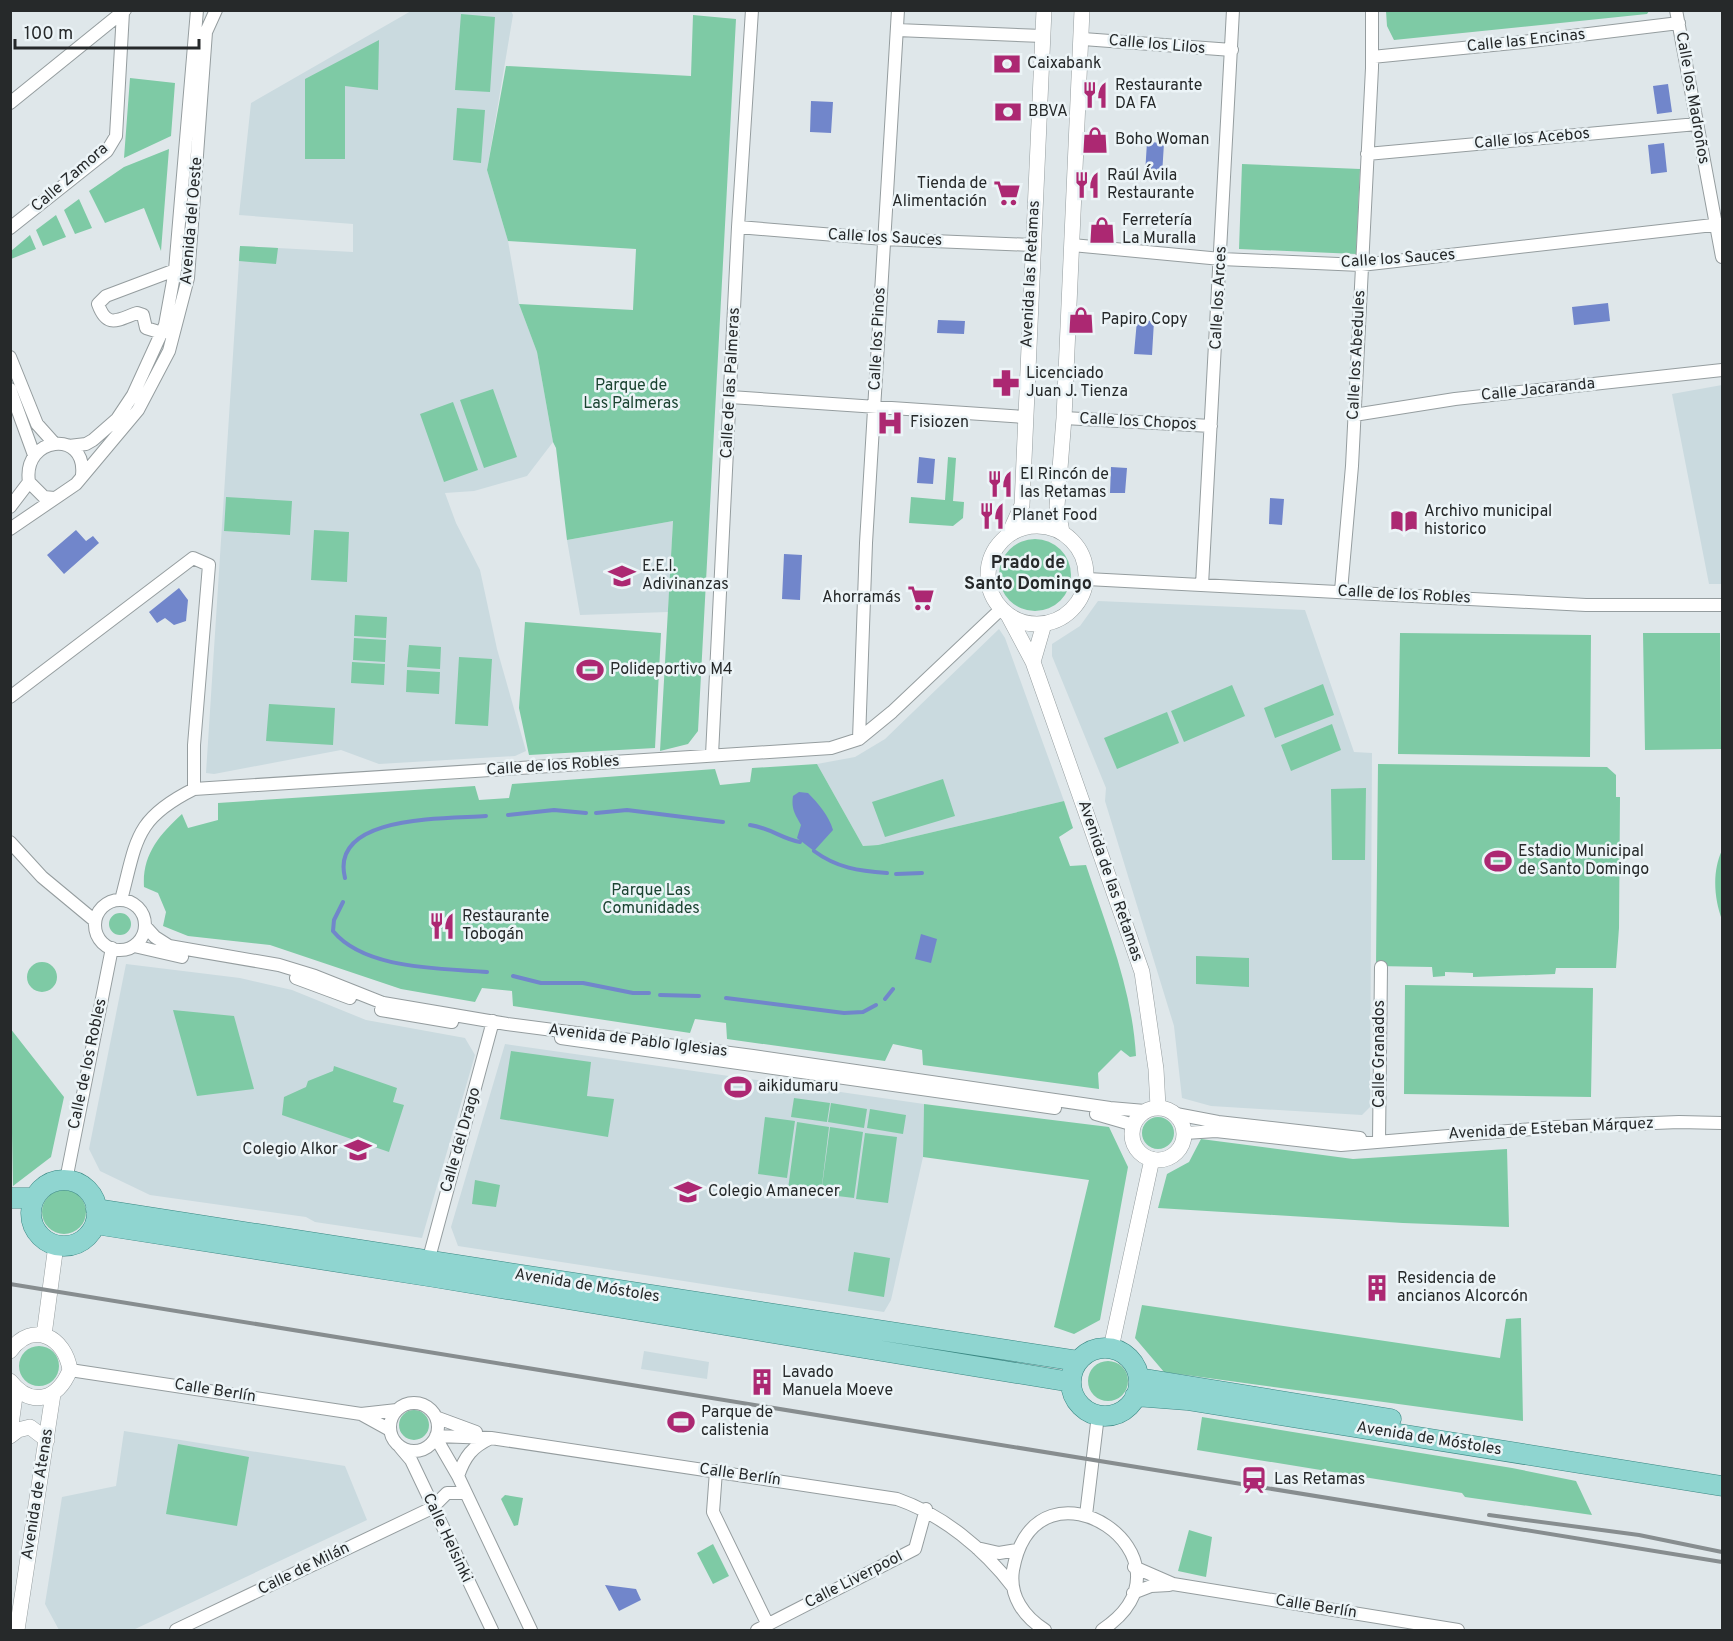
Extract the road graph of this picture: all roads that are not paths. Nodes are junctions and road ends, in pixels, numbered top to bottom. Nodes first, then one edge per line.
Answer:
1 (197, 10) edge
2 (216, 10) edge
3 (752, 10) edge
4 (898, 10) edge
5 (1044, 10) edge
6 (1082, 10) edge
7 (1233, 10) edge
8 (1372, 10) edge
9 (1676, 10) edge
10 (124, 11) edge
11 (1679, 23) junction
12 (897, 30) junction
13 (1043, 36) junction
14 (1083, 39) junction
15 (1232, 50) junction
16 (1372, 57) junction
17 (10, 103) edge
18 (1697, 124) junction
19 (1367, 154) junction
20 (1719, 226) edge
21 (10, 228) edge
22 (738, 228) junction
23 (884, 239) junction
24 (1032, 245) junction
25 (1072, 245) junction
26 (1722, 257) edge
27 (1221, 259) junction
28 (1361, 265) junction
29 (175, 270) junction
30 (162, 333) junction
31 (10, 357) edge
32 (1722, 370) edge
33 (10, 389) edge
34 (730, 397) junction
35 (875, 407) junction
36 (1354, 415) junction
37 (1024, 417) junction
38 (1064, 418) junction
39 (1211, 426) junction
40 (54, 443) junction
41 (69, 446) junction
42 (34, 455) junction
43 (82, 475) junction
44 (29, 482) junction
45 (54, 498) junction
46 (10, 507) edge
47 (10, 529) edge
48 (1062, 532) junction
49 (1009, 534) junction
50 (1087, 579) junction
51 (1202, 585) junction
52 (1341, 591) junction
53 (1722, 605) edge
54 (1004, 612) junction
55 (1044, 624) junction
56 (1033, 662) junction
57 (10, 697) edge
58 (859, 739) junction
59 (712, 755) junction
60 (194, 789) junction
61 (10, 842) edge
62 (121, 900) junction
63 (95, 921) junction
64 (145, 926) junction
65 (134, 946) junction
66 (112, 948) junction
67 (1381, 967) dead end
68 (493, 1024) junction
69 (1151, 1109) junction
70 (1176, 1114) junction
71 (1722, 1123) edge
72 (1134, 1125) junction
73 (1185, 1133) junction
74 (1379, 1141) junction
75 (1152, 1159) junction
76 (66, 1180) junction
77 (10, 1198) edge
78 (32, 1208) junction
79 (10, 1211) edge
80 (95, 1216) junction
81 (56, 1245) junction
82 (429, 1258) junction
83 (44, 1335) junction
84 (1111, 1348) junction
85 (10, 1351) edge
86 (1078, 1361) junction
87 (70, 1370) junction
88 (1071, 1382) junction
89 (14, 1385) edge
90 (1137, 1387) junction
91 (53, 1394) junction
92 (397, 1410) junction
93 (361, 1414) junction
94 (1098, 1415) junction
95 (438, 1419) junction
96 (390, 1430) junction
97 (10, 1434) edge
98 (436, 1437) junction
99 (491, 1438) junction
100 (47, 1440) junction
101 (400, 1446) junction
102 (716, 1471) junction
103 (1722, 1472) edge
104 (458, 1476) junction
105 (1722, 1486) edge
106 (466, 1493) junction
107 (432, 1508) junction
108 (926, 1509) junction
109 (1086, 1515) junction
110 (976, 1547) junction
111 (1017, 1550) junction
112 (1134, 1567) junction
113 (1173, 1584) junction
114 (1013, 1587) junction
115 (1133, 1593) junction
116 (762, 1628) edge
117 (17, 1630) edge
118 (176, 1630) edge
119 (492, 1630) edge
120 (531, 1630) edge
121 (1045, 1630) edge
122 (1102, 1630) edge
123 (1458, 1630) edge

1 - 29 street, Avenida del Oeste
2 - 43 street, Avenida del Oeste
3 - 22 street, Calle de las Palmeras
4 - 12 street, Calle los Pinos
5 - 13 street, Avenida las Retamas
6 - 14 street
7 - 15 street, Calle los Arces
8 - 16 street, Calle los Abedules
9 - 11 street, Calle los Madroños
10 - 17 street
10 - 21 street, Calle Zamora
11 - 16 street, Calle las Encinas
11 - 18 street, Calle los Madroños
12 - 13 street
12 - 23 street, Calle los Pinos
13 - 24 street, Avenida las Retamas
14 - 15 street, Calle los Lilos
14 - 25 street
15 - 27 street, Calle los Arces
16 - 19 street, Calle los Abedules
18 - 19 street, Calle los Acebos
18 - 20 street, Calle los Madroños
19 - 28 street, Calle los Abedules
20 - 26 street, Calle los Madroños
20 - 28 street, Calle los Sauces
22 - 23 street, Calle los Sauces
22 - 34 street, Calle de las Palmeras
23 - 24 street, Calle los Sauces
23 - 35 street, Calle los Pinos
24 - 37 street, Avenida las Retamas
25 - 27 street, Calle los Sauces
25 - 38 street
27 - 28 street, Calle los Sauces
27 - 39 street, Calle los Arces
28 - 36 street, Calle los Abedules
29 - 30 street, Avenida del Oeste
29 - 30 street, Avenida del Oeste
30 - 41 street, Avenida del Oeste
31 - 40 street
32 - 36 street, Calle Jacaranda
33 - 42 street
34 - 35 street
34 - 59 street, Calle de las Palmeras
35 - 37 street
35 - 58 street, Calle los Pinos
36 - 52 street, Calle los Abedules
37 - 49 street, Avenida las Retamas
38 - 39 street, Calle los Chopos
38 - 48 street
39 - 51 street, Calle los Arces
40 - 41 street
40 - 42 street
41 - 43 street
42 - 44 street
43 - 45 street
44 - 45 street
44 - 46 street
45 - 47 street
48 - 49 street
48 - 50 street
49 - 54 street
50 - 51 street, Calle de los Robles
50 - 55 street
51 - 52 street, Calle de los Robles
52 - 53 street, Calle de los Robles
54 - 55 street
54 - 56 street, Avenida de las Retamas
54 - 58 street, Calle de los Robles
55 - 56 street
56 - 69 street, Avenida de las Retamas
57 - 60 street
58 - 59 street, Calle de los Robles
59 - 60 street, Calle de los Robles
60 - 62 street, Calle de los Robles
61 - 63 street
62 - 63 street
62 - 64 street
63 - 66 street
64 - 65 street
64 - 68 street, Avenida de Pablo Iglesias
65 - 66 street
65 - 68 street, Avenida de Pablo Iglesias
66 - 76 street, Calle de los Robles
67 - 74 street, Calle Granados
68 - 69 street, Avenida de Pablo Iglesias
68 - 72 street, Avenida de Pablo Iglesias
68 - 82 street, Calle del Drago
69 - 70 street
69 - 72 street
70 - 73 street
70 - 74 street, Avenida de Esteban Márquez
71 - 74 street, Avenida de Esteban Márquez
72 - 75 street
73 - 74 street, Avenida de Esteban Márquez
73 - 75 street
75 - 84 street
76 - 78 main road
76 - 80 main road
77 - 78 main road
78 - 79 main road
78 - 81 main road
80 - 81 main road
80 - 82 main road, Avenida de Móstoles
80 - 88 main road, Avenida de Móstoles
81 - 83 street
82 - 86 main road, Avenida de Móstoles
83 - 85 street
83 - 87 street
84 - 86 main road
84 - 90 main road
86 - 88 main road
87 - 91 street
87 - 93 street, Calle Berlín
88 - 94 main road
89 - 91 street
89 - 97 street
90 - 94 main road
90 - 103 main road, Avenida de Móstoles
90 - 105 main road, Avenida de Móstoles
91 - 100 street, Avenida de Atenas
92 - 93 street, Calle Berlín
92 - 95 street
92 - 96 street
93 - 96 street, Calle Berlín
94 - 109 street
95 - 98 street
95 - 99 street, Calle Berlín
96 - 101 street
97 - 100 street
98 - 99 street, Calle Berlín
98 - 101 street
98 - 104 street
99 - 102 street, Calle Berlín
99 - 104 street
100 - 117 street, Avenida de Atenas
101 - 107 street, Calle Helsinki
102 - 108 street, Calle Berlín
102 - 116 street
104 - 106 street
106 - 107 street, Calle de Milán
106 - 120 street
107 - 118 street, Calle de Milán
107 - 119 street, Calle Helsinki
108 - 110 street, Calle Berlín
108 - 116 street, Calle Liverpool
109 - 111 street
109 - 112 street
110 - 111 street, Calle Berlín
110 - 114 street, Calle Berlín
111 - 114 street
112 - 113 street, Calle Berlín
112 - 115 street
113 - 115 street, Calle Berlín
113 - 123 street, Calle Berlín
114 - 121 street
115 - 122 street

